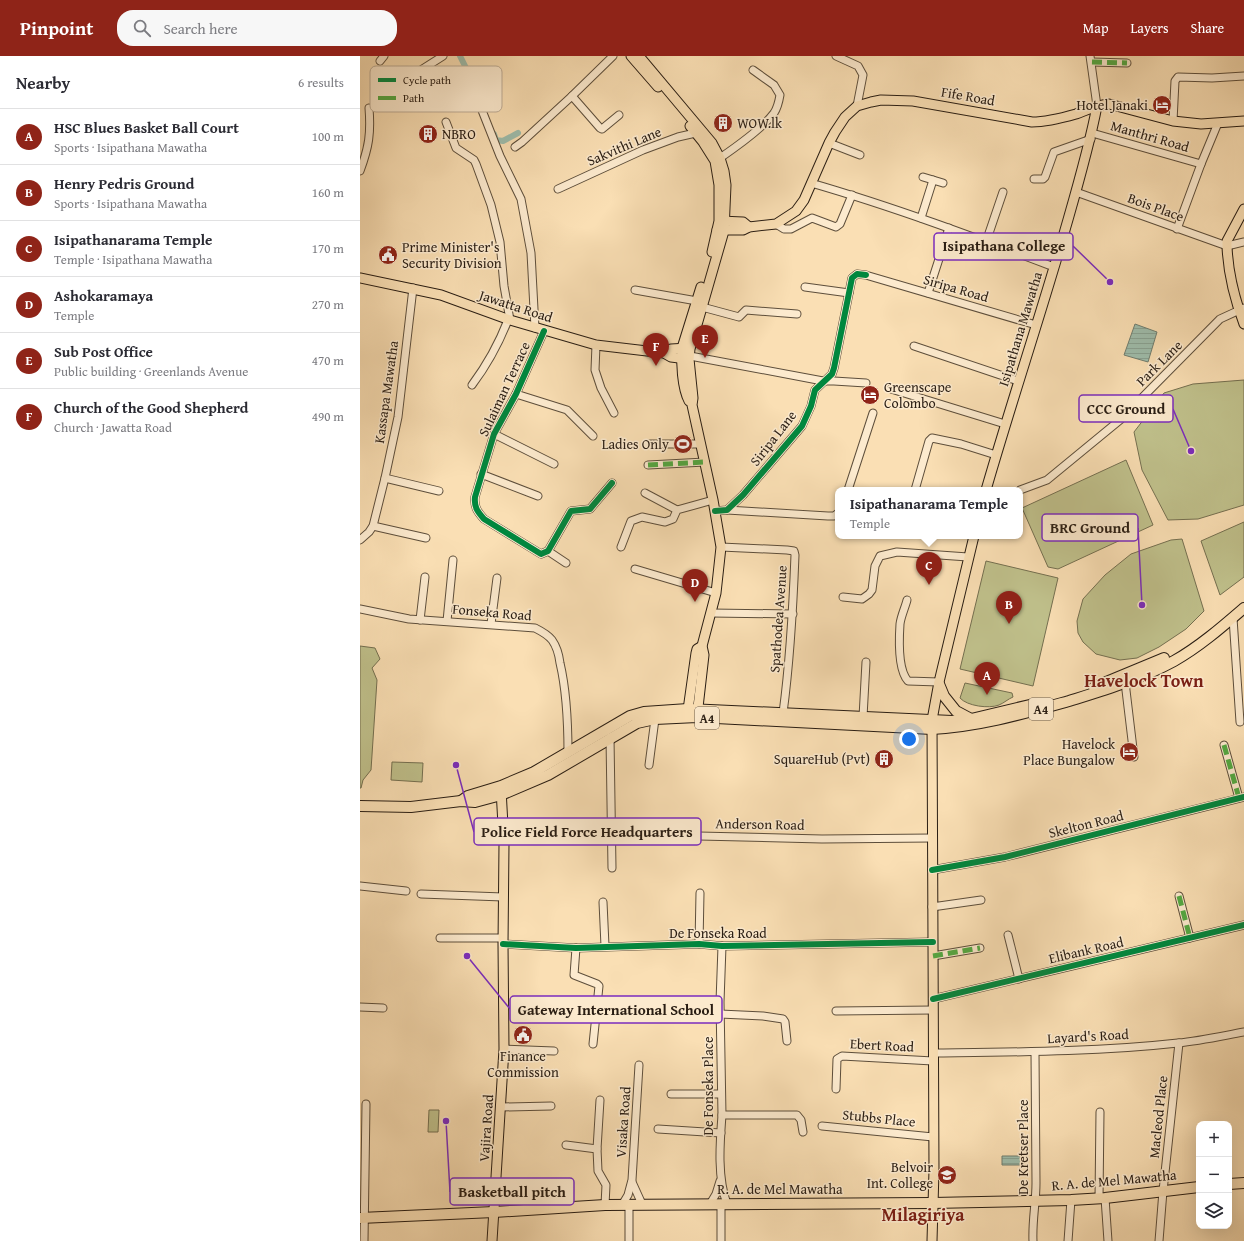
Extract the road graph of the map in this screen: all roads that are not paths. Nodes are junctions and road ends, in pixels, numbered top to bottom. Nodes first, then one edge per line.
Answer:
1 (443, 56) edge
2 (613, 56) edge
3 (630, 56) edge
4 (639, 56) edge
5 (836, 56) edge
6 (1091, 59) edge
7 (1127, 63) dead end
8 (427, 66) edge
9 (753, 70) dead end
10 (1244, 76) edge
11 (572, 96) junction
12 (857, 106) junction
13 (1097, 106) junction
14 (369, 108) dead end
15 (483, 112) edge
16 (619, 114) dead end
17 (1173, 121) junction
18 (1244, 121) edge
19 (446, 122) dead end
20 (1218, 123) junction
21 (700, 132) junction
22 (1092, 136) junction
23 (829, 143) junction
24 (515, 147) dead end
25 (860, 155) dead end
26 (720, 158) junction
27 (1201, 164) junction
28 (360, 171) edge
29 (923, 177) dead end
30 (1034, 179) dead end
31 (933, 180) junction
32 (811, 183) junction
33 (943, 183) dead end
34 (558, 189) dead end
35 (1003, 192) dead end
36 (1076, 192) junction
37 (852, 195) junction
38 (1244, 208) edge
39 (921, 218) junction
40 (722, 221) junction
41 (776, 224) junction
42 (749, 227) junction
43 (949, 228) junction
44 (1177, 229) junction
45 (721, 231) junction
46 (986, 242) junction
47 (1244, 242) edge
48 (1227, 246) junction
49 (1054, 267) junction
50 (857, 274) joint
51 (360, 278) edge
52 (805, 287) dead end
53 (413, 288) junction
54 (635, 290) dead end
55 (849, 293) junction
56 (928, 293) junction
57 (699, 304) junction
58 (1241, 308) edge
59 (798, 314) dead end
60 (509, 320) junction
61 (1244, 324) edge
62 (1036, 325) junction
63 (540, 330) junction
64 (596, 345) junction
65 (914, 346) dead end
66 (687, 354) junction
67 (823, 381) junction
68 (1018, 381) junction
69 (866, 383) dead end
70 (472, 385) dead end
71 (891, 389) dead end
72 (516, 394) junction
73 (614, 413) dead end
74 (873, 413) dead end
75 (1006, 424) junction
76 (494, 434) junction
77 (593, 436) dead end
78 (647, 444) dead end
79 (700, 444) junction
80 (996, 455) junction
81 (704, 462) junction
82 (554, 464) dead end
83 (648, 465) dead end
84 (481, 474) junction
85 (385, 478) junction
86 (612, 483) dead end
87 (849, 487) edge
88 (916, 487) edge
89 (987, 487) edge
90 (1023, 489) edge
91 (439, 491) dead end
92 (645, 493) dead end
93 (538, 496) dead end
94 (713, 500) junction
95 (678, 510) junction
96 (727, 510) junction
97 (715, 511) junction
98 (835, 515) edge
99 (373, 526) junction
100 (426, 538) dead end
101 (973, 539) edge
102 (360, 540) edge
103 (621, 547) dead end
104 (721, 547) junction
105 (548, 551) junction
106 (968, 557) junction
107 (453, 560) dead end
108 (566, 563) dead end
109 (635, 568) dead end
110 (425, 577) dead end
111 (497, 578) dead end
112 (716, 593) junction
113 (843, 597) dead end
114 (1244, 599) edge
115 (907, 600) dead end
116 (1244, 608) edge
117 (360, 609) edge
118 (711, 614) junction
119 (793, 614) junction
120 (1233, 618) junction
121 (420, 620) junction
122 (447, 621) junction
123 (491, 624) junction
124 (866, 662) dead end
125 (1126, 682) junction
126 (939, 683) junction
127 (692, 713) junction
128 (783, 713) junction
129 (863, 717) junction
130 (655, 719) junction
131 (971, 719) junction
132 (1240, 722) dead end
133 (932, 725) junction
134 (610, 737) junction
135 (1224, 745) dead end
136 (568, 753) junction
137 (1134, 757) dead end
138 (649, 766) dead end
139 (501, 790) junction
140 (1241, 798) edge
141 (360, 806) edge
142 (612, 834) junction
143 (932, 838) junction
144 (612, 868) dead end
145 (932, 870) junction
146 (360, 886) edge
147 (406, 891) dead end
148 (700, 893) dead end
149 (421, 894) dead end
150 (1179, 896) dead end
151 (503, 897) junction
152 (982, 900) dead end
153 (604, 902) dead end
154 (932, 907) junction
155 (1244, 925) edge
156 (1008, 935) dead end
157 (440, 938) dead end
158 (1190, 938) junction
159 (503, 941) junction
160 (933, 942) junction
161 (699, 944) junction
162 (605, 946) junction
163 (722, 946) junction
164 (576, 948) junction
165 (980, 948) dead end
166 (933, 956) junction
167 (1019, 979) junction
168 (933, 999) junction
169 (360, 1006) edge
170 (383, 1008) dead end
171 (933, 1010) junction
172 (836, 1011) dead end
173 (720, 1014) junction
174 (1244, 1032) edge
175 (787, 1042) dead end
176 (1179, 1043) junction
177 (593, 1044) dead end
178 (504, 1049) junction
179 (554, 1051) dead end
180 (1035, 1052) junction
181 (933, 1057) junction
182 (639, 1065) dead end
183 (836, 1089) dead end
184 (671, 1094) dead end
185 (721, 1094) junction
186 (600, 1100) dead end
187 (366, 1104) dead end
188 (502, 1106) junction
189 (551, 1106) dead end
190 (1100, 1112) dead end
191 (722, 1115) junction
192 (822, 1126) dead end
193 (658, 1129) dead end
194 (803, 1132) dead end
195 (721, 1133) junction
196 (933, 1137) junction
197 (566, 1145) dead end
198 (598, 1149) junction
199 (721, 1179) junction
200 (632, 1180) junction
201 (1244, 1183) edge
202 (1232, 1184) edge
203 (1196, 1187) edge
204 (1163, 1191) junction
205 (1102, 1198) junction
206 (1036, 1200) junction
207 (1070, 1200) junction
208 (932, 1203) junction
209 (642, 1204) junction
210 (710, 1204) junction
211 (724, 1204) junction
212 (605, 1205) junction
213 (625, 1205) junction
214 (494, 1212) junction
215 (362, 1218) edge
216 (364, 1241) edge
217 (492, 1241) edge
218 (629, 1241) edge
219 (721, 1241) edge
220 (932, 1241) edge
221 (1032, 1241) edge
222 (1068, 1241) edge
223 (1108, 1241) edge
224 (1159, 1241) edge

1 - 8 street
2 - 11 street
3 - 21 main road
4 - 21 main road
5 - 12 street
6 - 7 street
6 - 13 street
9 - 26 street
10 - 17 street
11 - 16 street
11 - 24 street
12 - 13 main road, Fife Road
12 - 23 main road
13 - 17 main road, Fife Road
13 - 22 main road, Isipathana Mawatha
14 - 28 street
15 - 63 street
17 - 20 main road, Fife Road
18 - 20 main road, Fife Road
19 - 60 street
20 - 27 street
21 - 26 main road
21 - 34 street, Sakvithi Lane
21 - 40 main road
22 - 27 street, Manthri Road
22 - 30 street
22 - 36 main road, Isipathana Mawatha
23 - 25 street
23 - 32 main road
26 - 40 main road
27 - 44 street
29 - 31 street
31 - 33 street
31 - 39 street
32 - 37 street
32 - 41 main road
35 - 46 street
36 - 44 street, Bois Place
36 - 49 main road, Isipathana Mawatha
37 - 39 street
37 - 41 street
38 - 48 main road
39 - 43 street
40 - 42 main road
40 - 45 main road
41 - 42 main road
42 - 45 main road
43 - 46 street
43 - 56 street
44 - 48 street, Bois Place
45 - 57 main road
46 - 49 street
47 - 48 street
48 - 58 main road
49 - 62 main road, Isipathana Mawatha
50 - 55 street, Siripa Lane
50 - 56 street, Siripa Road
51 - 53 main road, Jawatta Road
52 - 55 street
53 - 60 main road, Jawatta Road
53 - 85 street, Kassapa Mawatha
54 - 57 street
55 - 67 street, Siripa Lane
56 - 62 street, Siripa Road
57 - 59 street
57 - 66 main road
58 - 61 main road
58 - 90 street, Park Lane
60 - 63 main road, Jawatta Road
60 - 70 street
62 - 68 main road, Isipathana Mawatha
63 - 64 main road, Jawatta Road
63 - 72 street, Sulaiman Terrace
64 - 66 main road, Jawatta Road
64 - 73 street
65 - 68 street
66 - 67 street
66 - 79 main road
67 - 69 street
67 - 96 street, Siripa Lane
68 - 75 main road, Isipathana Mawatha
71 - 75 street
72 - 76 street, Sulaiman Terrace
72 - 77 street
74 - 87 street
75 - 80 main road, Isipathana Mawatha
76 - 82 street
76 - 84 street, Sulaiman Terrace
78 - 79 street
79 - 81 main road
80 - 88 street
80 - 89 main road, Isipathana Mawatha
81 - 83 street
81 - 94 main road
84 - 93 street
84 - 105 street, Sulaiman Terrace
85 - 91 street
85 - 99 street, Kassapa Mawatha
86 - 105 street
92 - 95 street
94 - 95 street
94 - 97 main road
95 - 103 street
96 - 97 street
96 - 98 street
97 - 104 main road
99 - 100 street
99 - 102 street, Kassapa Mawatha
101 - 106 main road
104 - 112 main road
104 - 119 street, Spathodea Avenue
105 - 108 street
106 - 113 street
106 - 126 main road
107 - 122 street
109 - 112 street
110 - 121 street
111 - 123 street
112 - 118 main road
114 - 131 highway, A4
115 - 126 street
116 - 120 highway, A4
117 - 121 street, Fonseka Road
118 - 119 street
118 - 127 main road
119 - 128 street, Spathodea Avenue
120 - 125 highway, A4
120 - 132 street
121 - 122 street, Fonseka Road
122 - 123 street, Fonseka Road
123 - 136 street, Fonseka Road
124 - 129 street
125 - 133 highway, A4
125 - 137 street
126 - 131 highway
126 - 133 main road
127 - 128 highway, A4
127 - 130 highway, A4
127 - 133 highway, A4
127 - 136 highway, A4
128 - 129 highway, A4
129 - 133 highway, A4
130 - 134 highway, A4
130 - 138 street
131 - 133 highway, A4
133 - 143 main road
134 - 139 highway, A4
134 - 142 street
135 - 140 street
136 - 139 highway, A4
139 - 141 highway, A4
139 - 151 main road, Vajira Road
140 - 145 street, Skelton Road
142 - 143 street, Anderson Road
142 - 144 street
143 - 145 main road
145 - 154 main road
146 - 147 street
148 - 161 street
149 - 151 street
150 - 158 street
151 - 159 main road, Vajira Road
152 - 154 street
153 - 162 street
154 - 160 main road
155 - 158 street, Elibank Road
156 - 167 street
157 - 159 street, De Fonseka Road
158 - 167 street, Elibank Road
159 - 164 street, De Fonseka Road
159 - 178 main road, Vajira Road
160 - 163 street, De Fonseka Road
160 - 166 main road
161 - 162 street, De Fonseka Road
161 - 163 street, De Fonseka Road
162 - 164 street, De Fonseka Road
163 - 173 street, De Fonseka Place
164 - 177 street
165 - 166 street
166 - 168 main road
167 - 168 street, Elibank Road
168 - 171 main road
169 - 170 street
171 - 172 street
171 - 181 main road
173 - 175 street
173 - 185 street, De Fonseka Place
174 - 176 street, Layard's Road
176 - 180 street, Layard's Road
176 - 204 street, Macleod Place
178 - 179 street
178 - 188 main road, Vajira Road
180 - 181 street, Layard's Road
180 - 206 street, De Kretser Place
181 - 183 street, Ebert Road
181 - 196 main road
182 - 200 street, Visaka Road
184 - 185 street
185 - 191 street, De Fonseka Place
186 - 198 street
187 - 215 street
188 - 189 street
188 - 214 main road, Vajira Road
190 - 205 street
191 - 194 street
191 - 195 street, De Fonseka Place
192 - 196 street, Stubbs Place
193 - 195 street
195 - 199 street, De Fonseka Place
196 - 208 main road
197 - 198 street
198 - 212 street
199 - 210 street, De Fonseka Place
199 - 211 street, De Fonseka Place
200 - 209 street, Visaka Road
200 - 213 street, Visaka Road
201 - 202 highway
203 - 204 highway, R. A. de Mel Mawatha
204 - 205 highway, R. A. de Mel Mawatha
204 - 224 street, Macleod Place
205 - 207 highway, R. A. de Mel Mawatha
205 - 223 street
206 - 207 highway, R. A. de Mel Mawatha
206 - 208 highway, R. A. de Mel Mawatha
206 - 221 street, De Kretser Place
207 - 222 street
208 - 211 highway, R. A. de Mel Mawatha
208 - 220 main road
209 - 210 highway, R. A. de Mel Mawatha
209 - 213 highway, R. A. de Mel Mawatha
210 - 211 highway, R. A. de Mel Mawatha
211 - 219 street, De Fonseka Place
212 - 213 highway, R. A. de Mel Mawatha
212 - 214 highway, R. A. de Mel Mawatha
213 - 218 street, Visaka Road
214 - 215 highway, R. A. de Mel Mawatha
214 - 217 main road, Vajira Road
215 - 216 street

